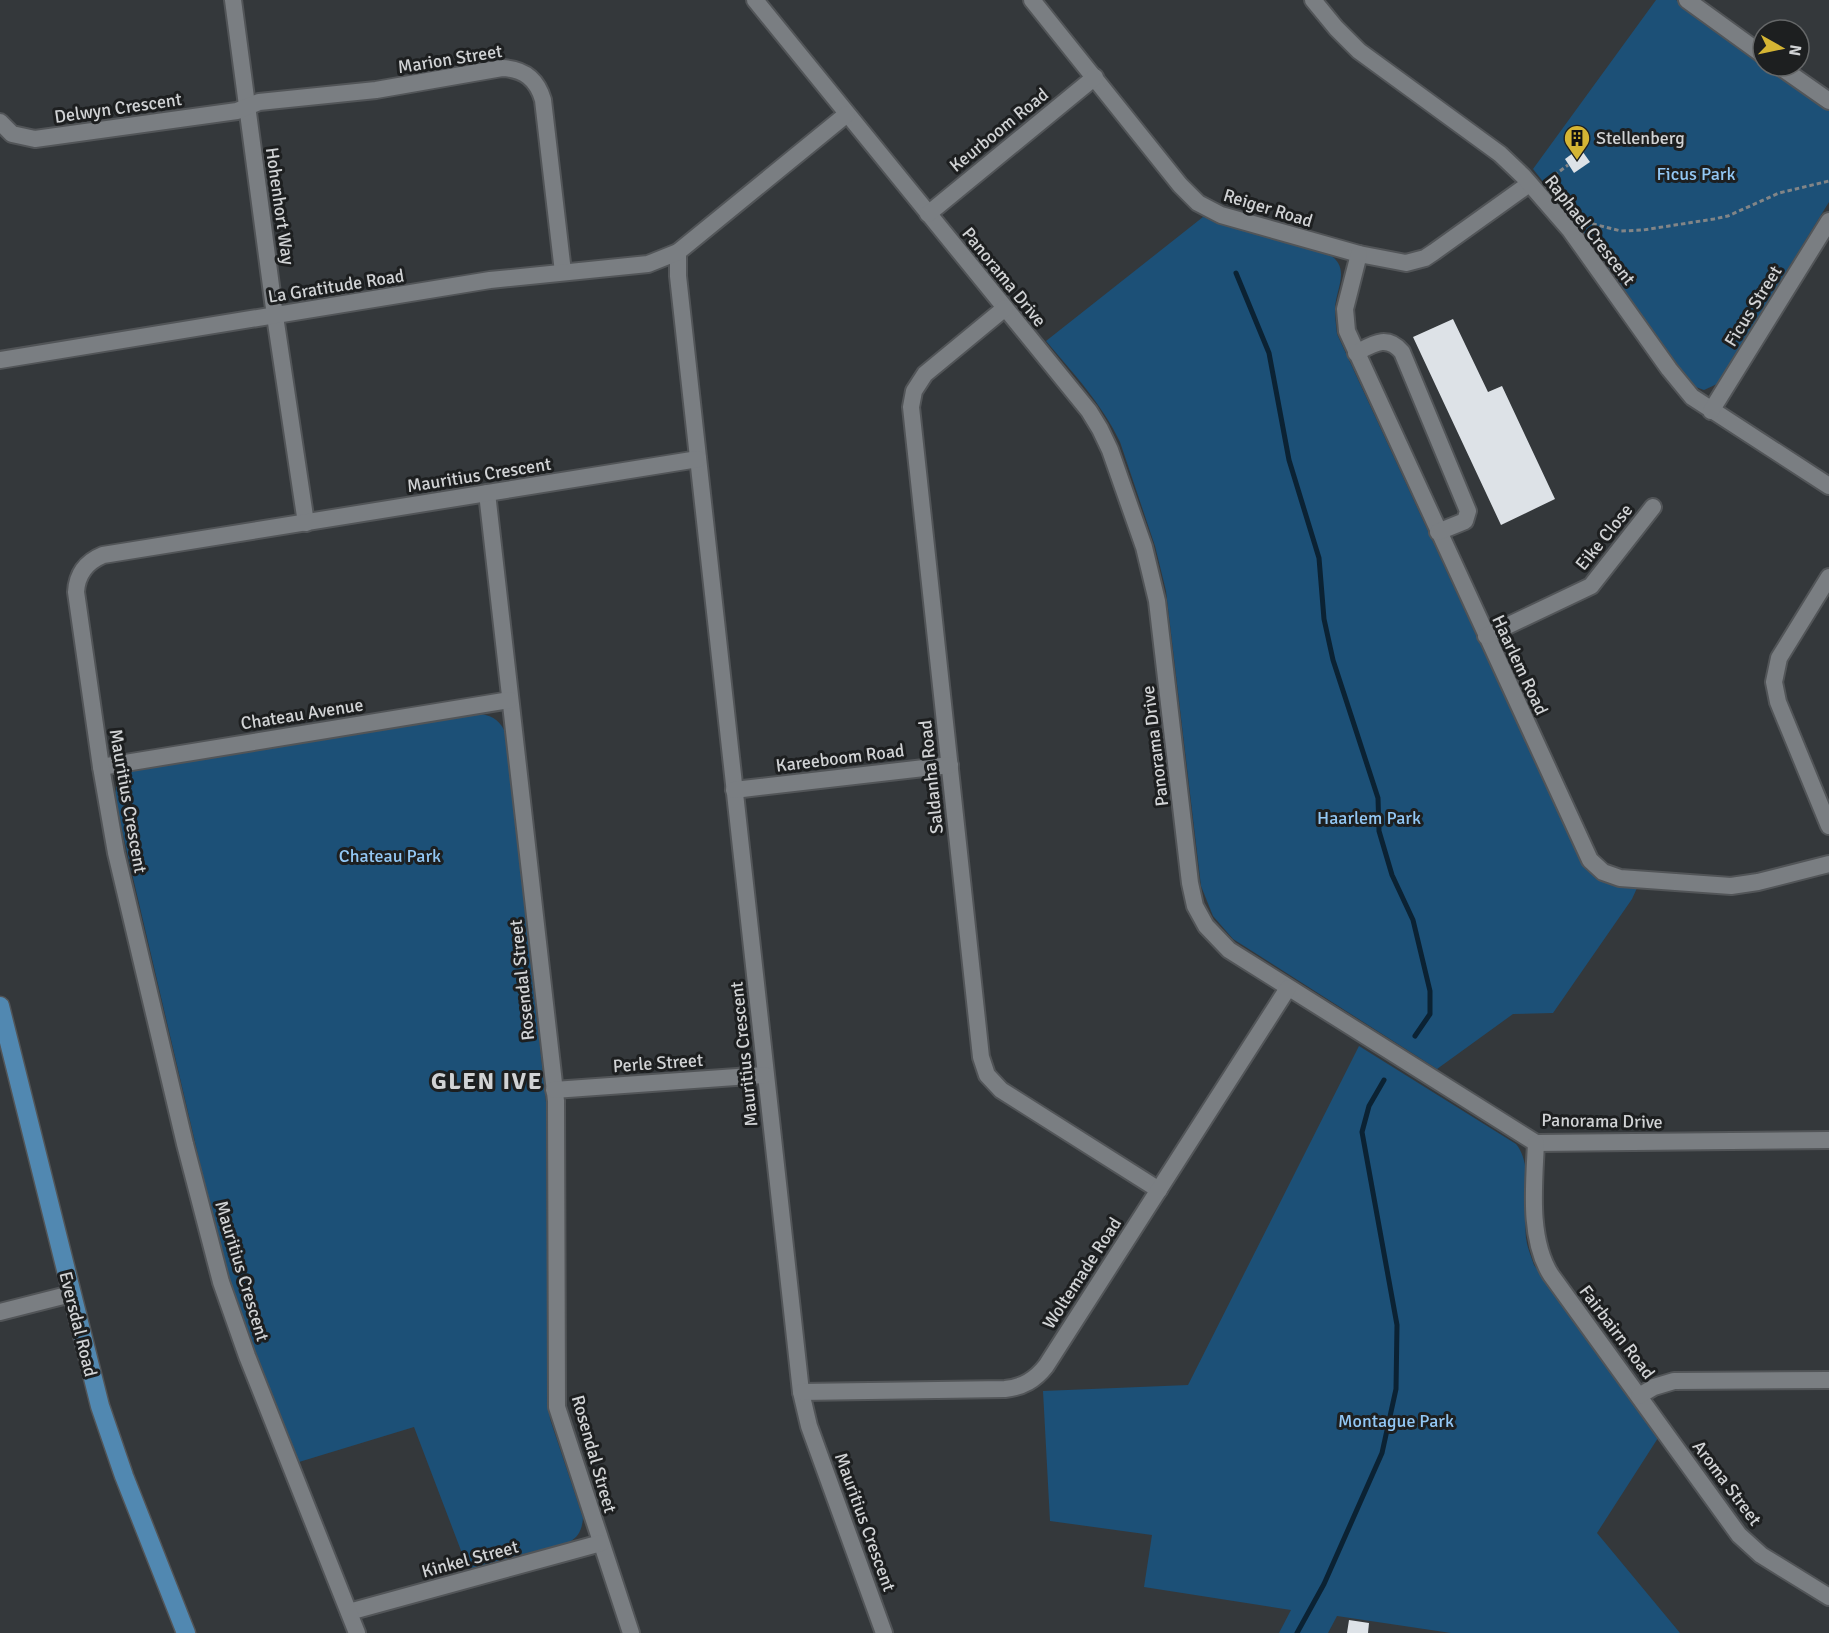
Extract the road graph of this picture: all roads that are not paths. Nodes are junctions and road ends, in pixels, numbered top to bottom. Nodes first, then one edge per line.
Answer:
1 (233, 0) edge
2 (755, 0) edge
3 (1032, 0) edge
4 (1313, 0) edge
5 (1687, 0) edge
6 (1751, 46) edge
7 (1095, 77) junction
8 (1796, 78) edge
9 (1829, 101) edge
10 (247, 107) junction
11 (847, 114) junction
12 (0, 122) edge
13 (1532, 187) junction
14 (928, 214) junction
15 (1829, 221) edge
16 (678, 252) junction
17 (1359, 255) junction
18 (563, 272) junction
19 (1005, 308) junction
20 (275, 316) junction
21 (1356, 352) junction
22 (0, 360) edge
23 (1711, 411) junction
24 (698, 459) junction
25 (1829, 486) edge
26 (487, 493) junction
27 (1653, 507) dead end
28 (306, 523) junction
29 (1438, 532) junction
30 (1829, 578) edge
31 (1486, 636) junction
32 (510, 700) junction
33 (950, 765) junction
34 (101, 766) junction
35 (734, 790) junction
36 (1829, 826) edge
37 (1829, 864) edge
38 (1288, 988) junction
39 (0, 1006) edge
40 (765, 1076) junction
41 (554, 1090) junction
42 (1829, 1140) edge
43 (1536, 1143) junction
44 (1158, 1190) junction
45 (71, 1294) junction
46 (0, 1312) edge
47 (1829, 1380) edge
48 (801, 1392) junction
49 (1639, 1396) junction
50 (601, 1543) junction
51 (1829, 1597) edge
52 (349, 1612) junction
53 (186, 1633) edge
54 (357, 1633) edge
55 (631, 1633) edge
56 (884, 1633) edge

1 - 10 street, Hohenhort Way
2 - 11 street, Panorama Drive
3 - 7 street, Reiger Road
4 - 13 street, Raphael Crescent
5 - 6 street
7 - 14 street, Keurboom Road
7 - 17 street, Reiger Road
8 - 9 street
10 - 12 street, Delwyn Crescent
10 - 18 street, Marion Street
10 - 20 street, Hohenhort Way
11 - 14 street, Panorama Drive
11 - 16 street
13 - 17 street, Reiger Road
13 - 23 street, Raphael Crescent
14 - 19 street, Panorama Drive
15 - 23 street, Ficus Street
16 - 18 street, La Gratitude Road
16 - 24 street, Mauritius Crescent
17 - 21 street, Haarlem Road
18 - 20 street, La Gratitude Road
19 - 33 street, Saldanha Road
19 - 38 street, Panorama Drive
20 - 22 street, La Gratitude Road
20 - 28 street, Hohenhort Way
21 - 29 street, Haarlem Road
21 - 29 street
23 - 25 street, Raphael Crescent
24 - 26 street, Mauritius Crescent
24 - 35 street, Mauritius Crescent
26 - 28 street, Mauritius Crescent
26 - 32 street, Rosendal Street
27 - 31 street, Eike Close
28 - 34 street, Mauritius Crescent
29 - 31 street, Haarlem Road
30 - 36 street
31 - 37 street, Haarlem Road
32 - 34 street, Chateau Avenue
32 - 41 street, Rosendal Street
33 - 35 street, Kareeboom Road
33 - 44 street, Saldanha Road
34 - 52 street, Mauritius Crescent
35 - 40 street, Mauritius Crescent
38 - 43 street, Panorama Drive
38 - 44 street, Woltemade Road
39 - 45 main road, Eversdal Road
40 - 41 street, Perle Street
40 - 48 street, Mauritius Crescent
41 - 50 street, Rosendal Street
42 - 43 street, Panorama Drive
43 - 49 street, Fairbairn Road
44 - 48 street, Woltemade Road
45 - 46 street
45 - 53 main road, Eversdal Road
47 - 49 street, Fairbairn Road
48 - 56 street, Mauritius Crescent
49 - 51 street, Aroma Street
50 - 52 street, Kinkel Street
50 - 55 street, Rosendal Street
52 - 54 street, Mauritius Crescent

